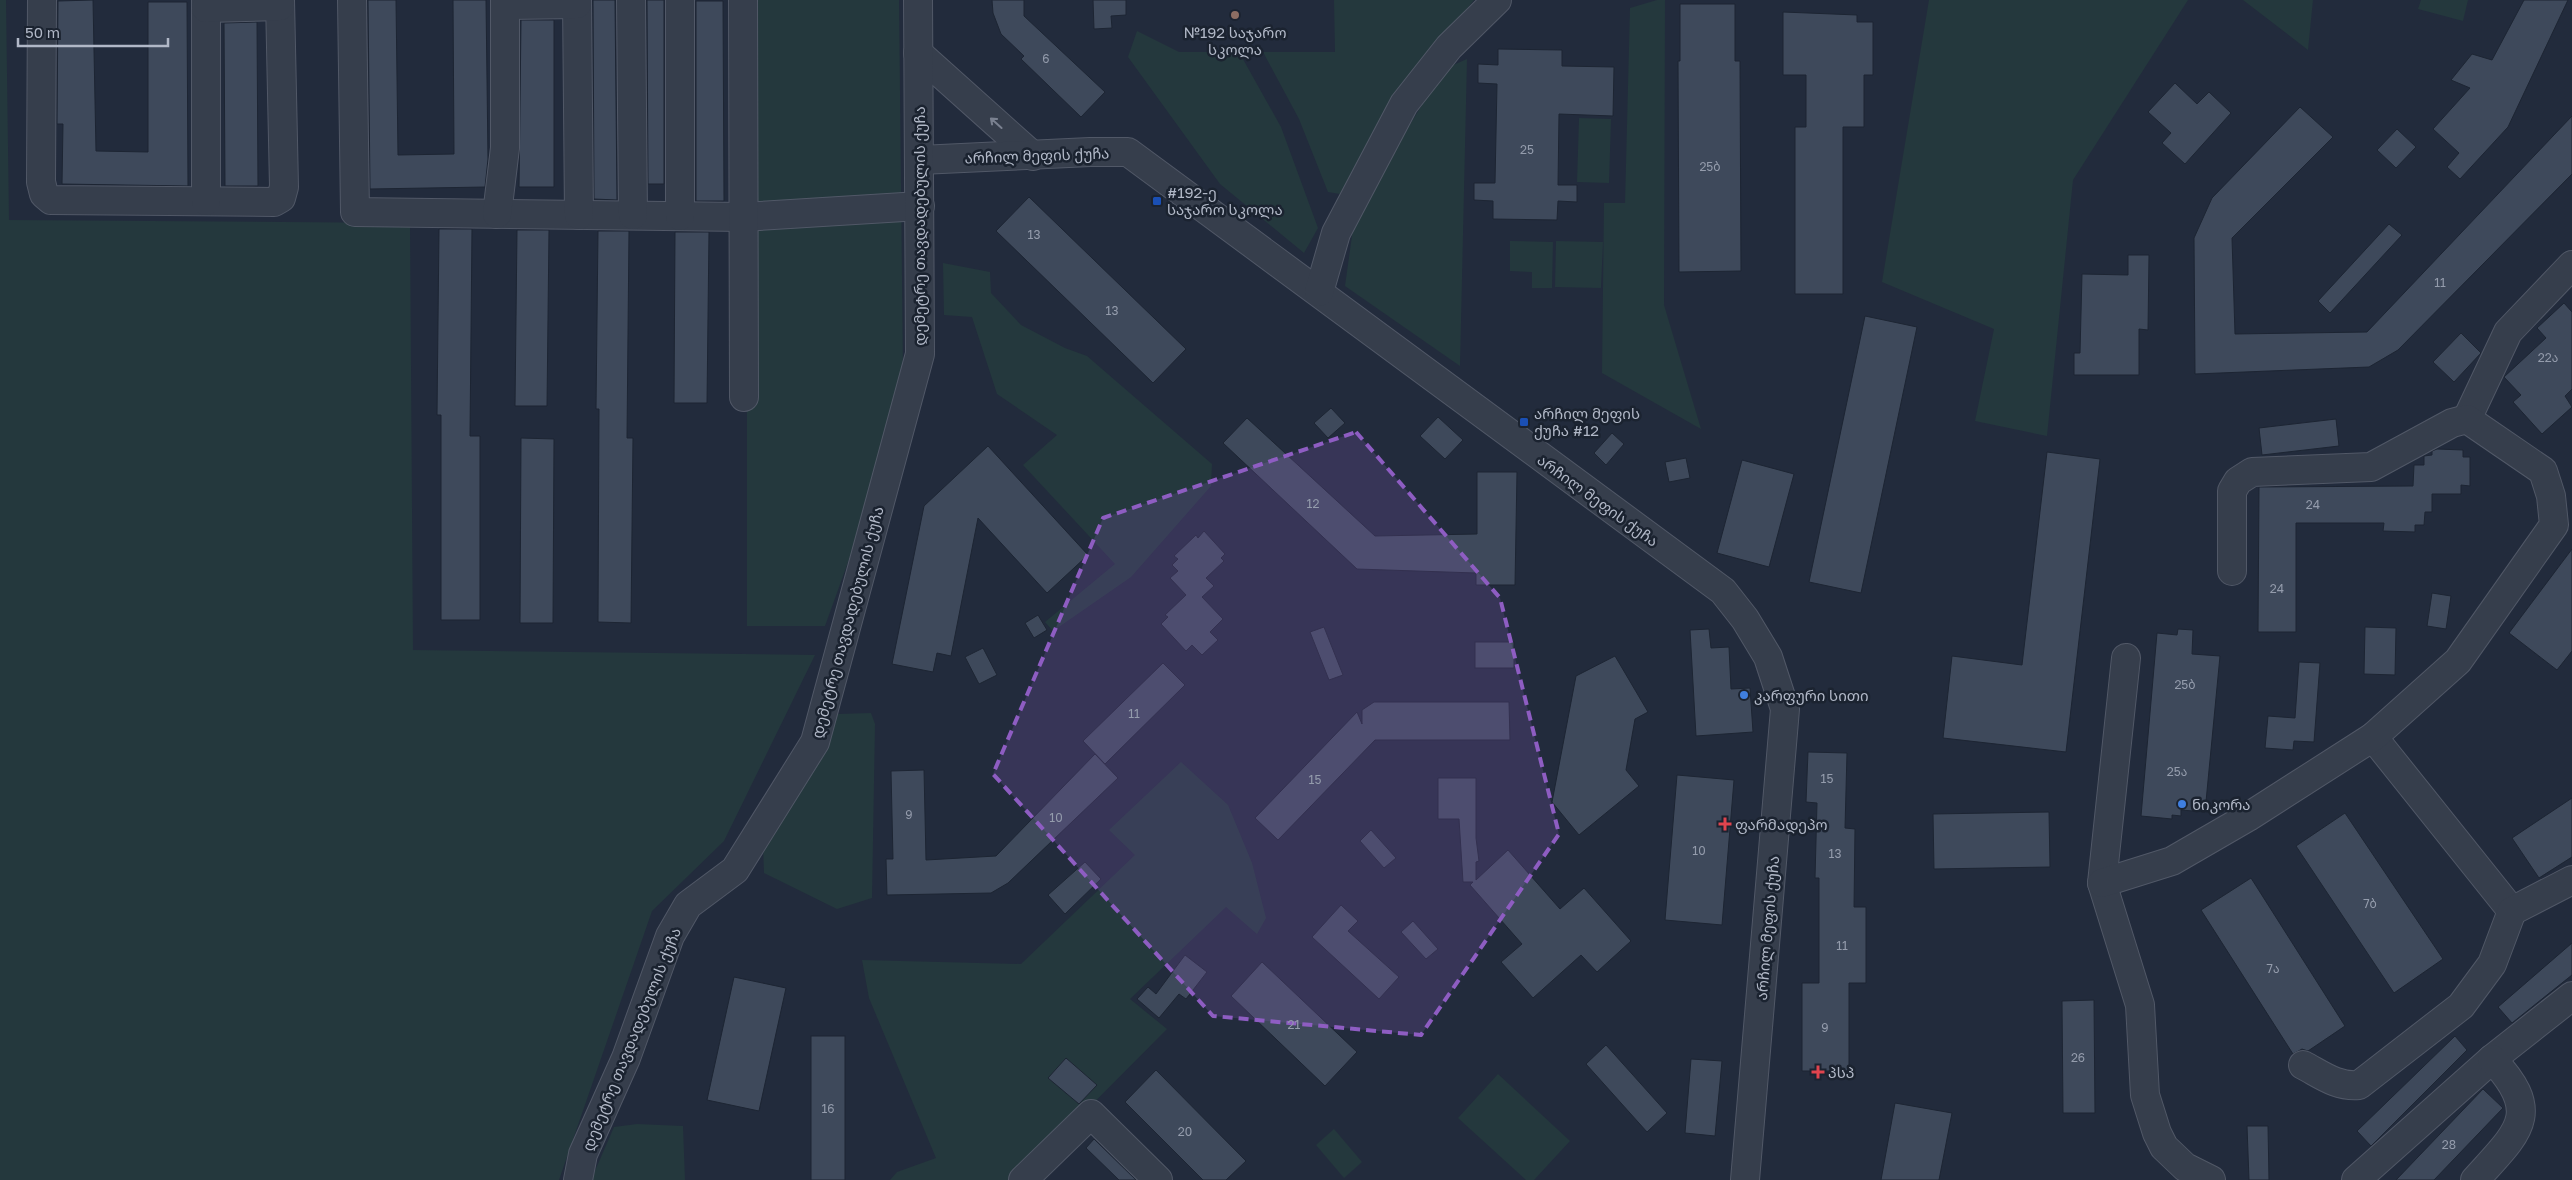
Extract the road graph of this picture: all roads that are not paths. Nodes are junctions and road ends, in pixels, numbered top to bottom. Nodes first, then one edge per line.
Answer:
1 (42, 0) edge
2 (352, 0) edge
3 (631, 0) edge
4 (680, 0) edge
5 (743, 0) edge
6 (918, 0) edge
7 (1497, 0) edge
8 (577, 2) edge
9 (280, 3) edge
10 (505, 3) edge
11 (206, 4) edge
12 (918, 53) junction
13 (1033, 156) junction
14 (920, 160) junction
15 (206, 201) junction
16 (920, 206) junction
17 (497, 214) junction
18 (580, 215) junction
19 (633, 215) junction
20 (680, 216) junction
21 (743, 217) junction
22 (2572, 265) edge
23 (1319, 292) junction
24 (744, 397) dead end
25 (2467, 419) junction
26 (2232, 571) dead end
27 (2126, 658) dead end
28 (2373, 737) junction
29 (2572, 880) edge
30 (2102, 883) junction
31 (2512, 911) junction
32 (2572, 996) edge
33 (2492, 1059) junction
34 (2303, 1065) dead end
35 (578, 1180) edge
36 (1023, 1180) edge
37 (1158, 1180) edge
38 (1745, 1180) edge
39 (2211, 1180) edge
40 (2356, 1180) edge
41 (2475, 1180) edge

1 - 15 street
2 - 17 street
3 - 19 street
4 - 20 street
5 - 21 street
6 - 12 street, დემეტრე თავდადებულის ქუჩა
7 - 23 street
8 - 10 street
8 - 18 street
9 - 11 street
9 - 15 street
10 - 17 street
11 - 15 street
13 -> 12 street
12 - 14 street, დემეტრე თავდადებულის ქუჩა
13 - 14 street, არჩილ მეფის ქუჩა
13 - 23 street, არჩილ მეფის ქუჩა
14 - 16 street, დემეტრე თავდადებულის ქუჩა
16 - 21 street
16 - 35 street, დემეტრე თავდადებულის ქუჩა
17 - 18 street
18 - 19 street
19 - 20 street
20 - 21 street
21 - 24 street
22 - 25 street
23 - 38 street, არჩილ მეფის ქუჩა
25 - 26 street
25 - 28 street
27 - 30 street
28 - 30 street
28 - 31 street
29 - 31 street
30 - 39 street
31 - 34 street
32 - 33 street
33 - 40 street
33 - 41 street
36 - 37 street

